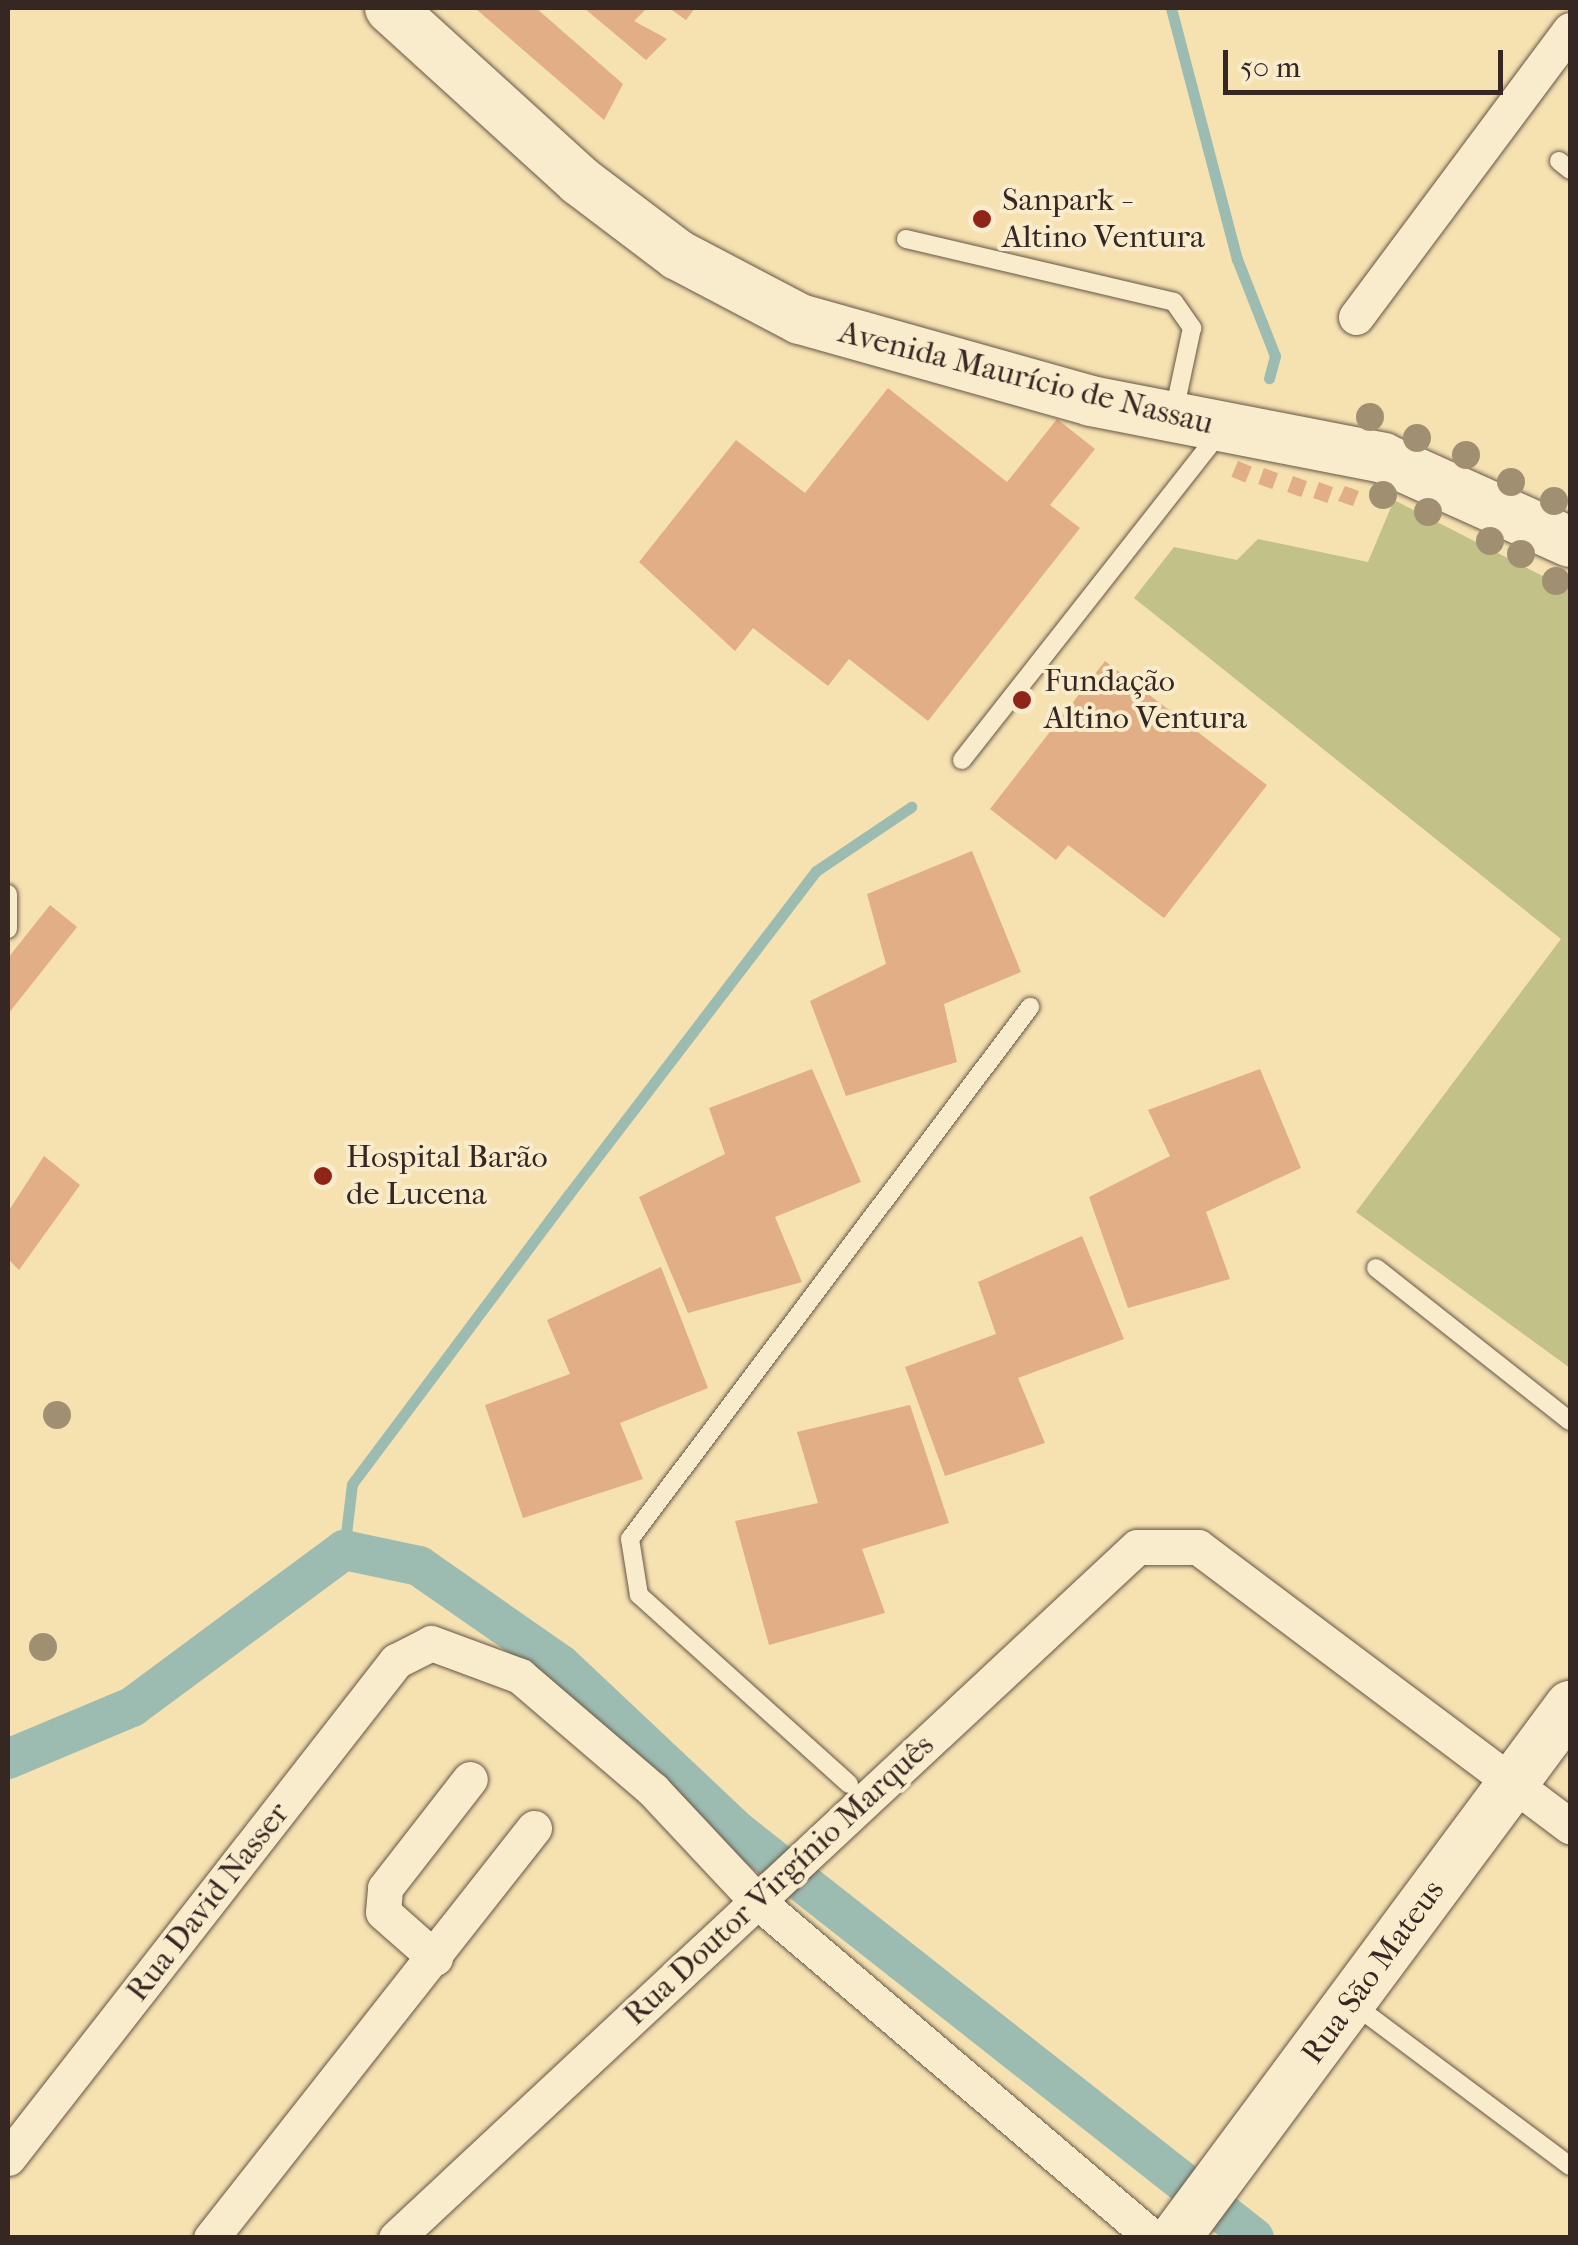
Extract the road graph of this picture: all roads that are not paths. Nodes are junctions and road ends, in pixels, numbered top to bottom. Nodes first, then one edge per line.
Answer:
1 (390, 8) edge
2 (1570, 30) edge
3 (906, 239) dead end
4 (1356, 317) dead end
5 (1172, 417) junction
6 (1224, 427) junction
7 (1570, 542) edge
8 (962, 760) dead end
9 (8, 894) edge
10 (8, 929) edge
11 (1030, 1006) dead end
12 (1376, 1268) dead end
13 (1570, 1422) edge
14 (1570, 1706) edge
15 (1514, 1778) junction
16 (470, 1779) dead end
17 (859, 1791) junction
18 (1570, 1826) edge
19 (534, 1828) dead end
20 (763, 1893) junction
21 (435, 1958) junction
22 (1352, 2002) junction
23 (8, 2158) edge
24 (1570, 2166) edge
25 (1188, 2222) edge
26 (211, 2238) edge
27 (396, 2238) edge
28 (1153, 2238) edge

1 - 5 main road, Avenida Maurício de Nassau
2 - 4 street
3 - 5 lane
5 - 6 main road, Avenida Maurício de Nassau
6 - 7 main road, Avenida Maurício de Nassau
6 - 8 lane
9 - 10 lane
11 - 17 lane
12 - 13 lane
14 - 15 main road, Rua São Mateus
15 - 17 street, Rua Doutor Virgínio Marquês
15 - 18 street
15 - 22 main road, Rua São Mateus
16 - 21 street
17 - 20 street, Rua Doutor Virgínio Marquês
19 - 21 street
20 - 23 street, Rua David Nasser
20 - 27 street, Rua Doutor Virgínio Marquês
20 - 28 street
21 - 26 street
22 - 24 lane
22 - 25 main road, Rua São Mateus

